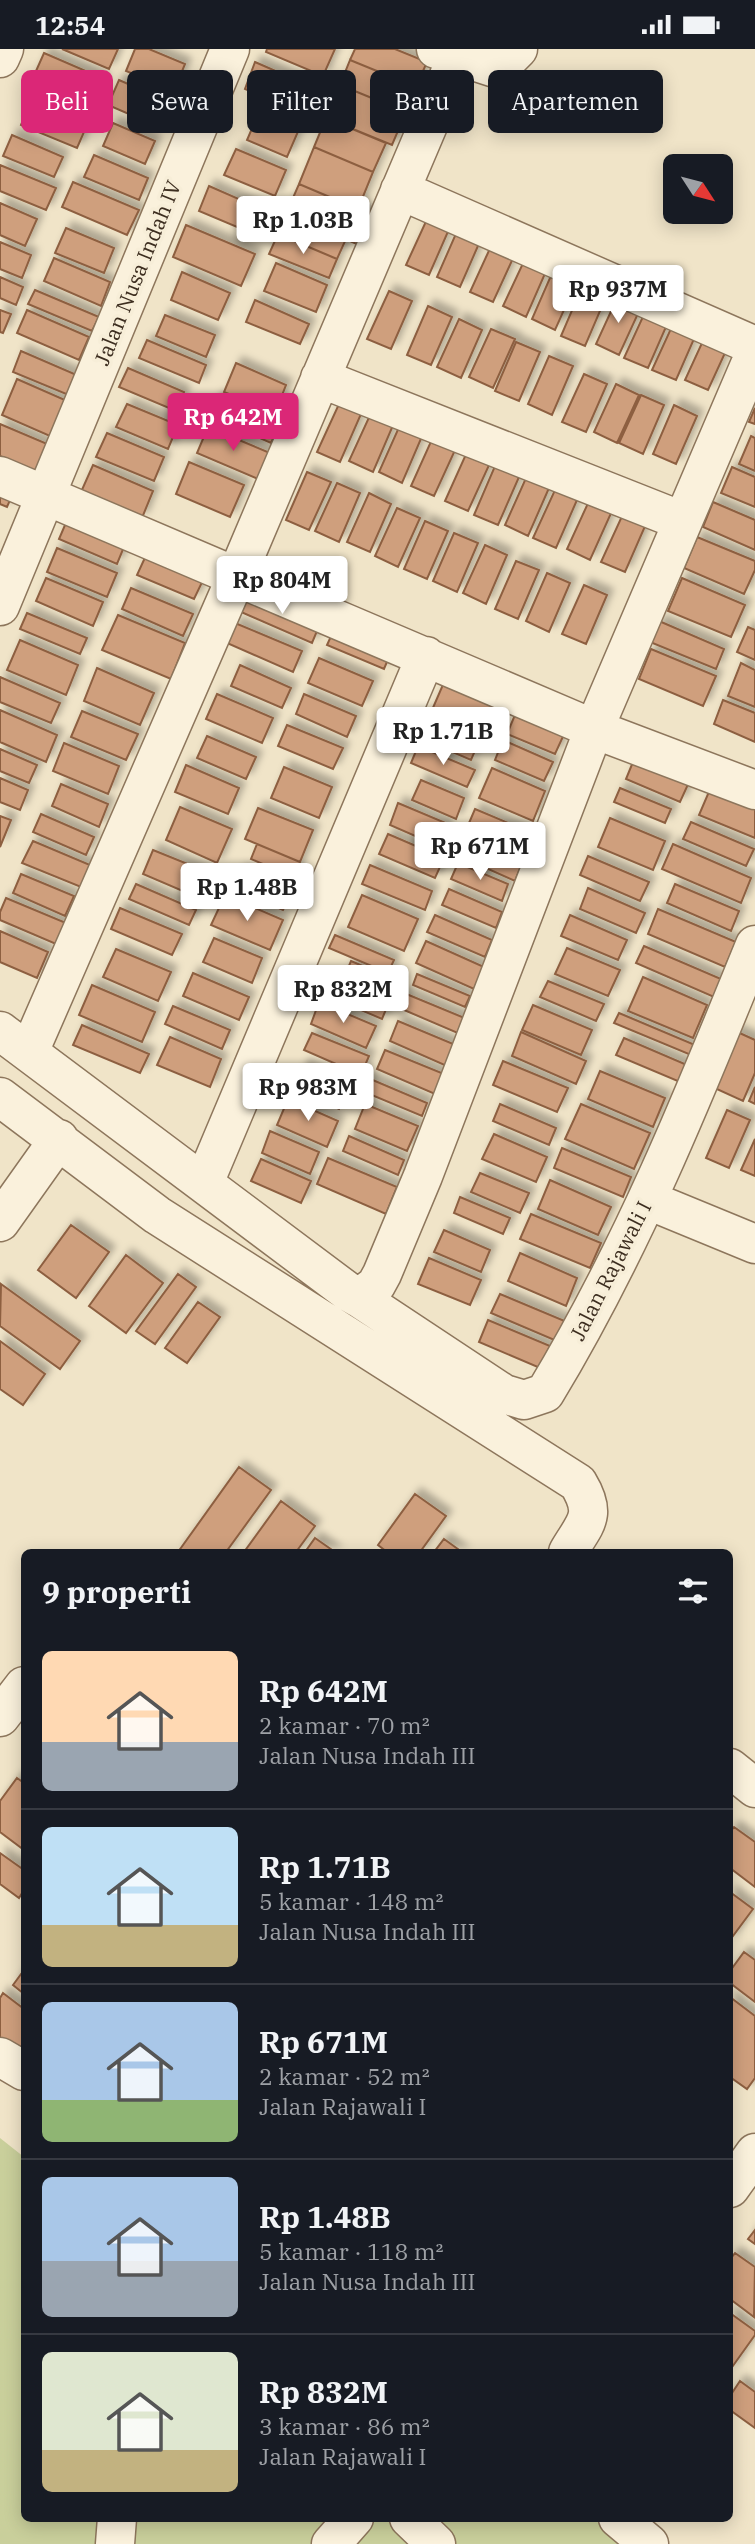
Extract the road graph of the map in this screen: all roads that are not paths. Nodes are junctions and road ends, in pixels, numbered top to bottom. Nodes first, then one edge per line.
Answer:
1 (4, 49) edge
2 (230, 49) edge
3 (519, 49) edge
4 (446, 53) edge
5 (0, 58) edge
6 (400, 190) junction
7 (755, 346) edge
8 (755, 353) edge
9 (320, 378) junction
10 (0, 476) edge
11 (46, 496) junction
12 (682, 521) junction
13 (237, 575) junction
14 (0, 607) edge
15 (426, 656) junction
16 (594, 729) junction
17 (755, 790) edge
18 (755, 945) edge
19 (742, 1017) edge
20 (15, 1042) edge
21 (0, 1097) edge
22 (59, 1139) junction
23 (204, 1183) junction
24 (648, 1199) junction
25 (0, 1222) edge
26 (755, 1244) edge
27 (359, 1298) junction
28 (570, 1549) edge
29 (21, 1690) edge
30 (0, 1717) edge
31 (733, 1770) edge
32 (755, 1788) edge
33 (0, 2057) edge
34 (21, 2069) edge
35 (755, 2153) edge
36 (733, 2184) edge
37 (117, 2522) edge
38 (350, 2522) edge
39 (413, 2522) edge
40 (623, 2522) edge
41 (115, 2544) edge
42 (331, 2544) edge
43 (436, 2544) edge
44 (649, 2544) edge

1 - 5 street
2 - 11 street, Jalan Nusa Indah IV
3 - 4 street
4 - 6 street
6 - 7 street
6 - 9 street
8 - 12 street
9 - 12 street
9 - 13 street
10 - 11 street
11 - 13 street
11 - 14 street, Jalan Nusa Indah IV
12 - 16 street
13 - 15 street
13 - 20 street
15 - 16 street
15 - 23 street
16 - 17 street
16 - 27 street
18 - 19 street, Jalan Rajawali I
19 - 24 street, Jalan Rajawali I
20 - 23 street, Jalan Rajawali I
21 - 22 street
22 - 25 street
22 - 28 street
23 - 27 street, Jalan Rajawali I
24 - 26 street
24 - 27 street, Jalan Rajawali I
29 - 30 street
31 - 32 street
33 - 34 street
35 - 36 street
37 - 41 street
38 - 42 street
39 - 43 street
40 - 44 street

